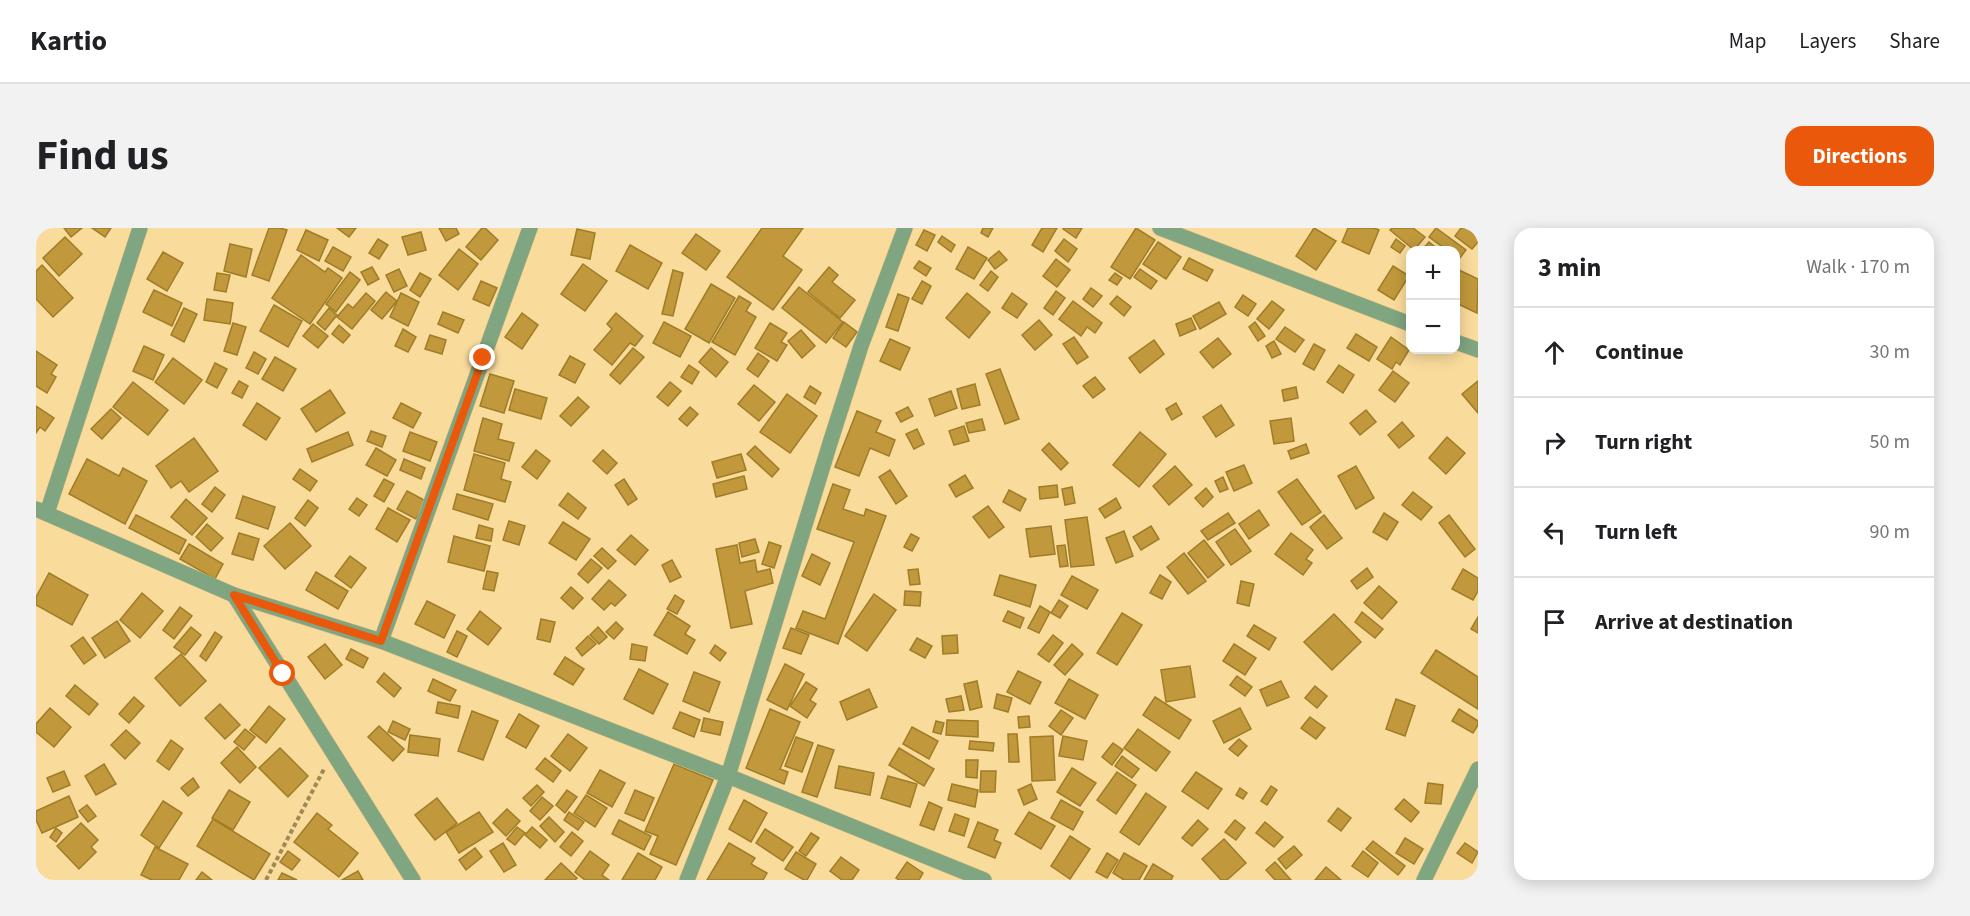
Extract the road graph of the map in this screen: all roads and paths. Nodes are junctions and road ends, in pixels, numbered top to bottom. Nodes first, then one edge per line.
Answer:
1 (141, 228) edge
2 (530, 228) edge
3 (904, 228) edge
4 (1160, 228) edge
5 (1406, 322) edge
6 (1460, 344) edge
7 (1478, 350) edge
8 (41, 511) edge
9 (234, 595) junction
10 (381, 641) junction
11 (333, 754) junction
12 (1478, 769) edge
13 (728, 776) junction
14 (266, 880) edge
15 (413, 880) edge
16 (687, 880) edge
17 (984, 880) edge
18 (1424, 880) edge

1 - 8 street
2 - 10 street
3 - 13 street
4 - 5 street
6 - 7 street
8 - 9 street
9 - 10 street
9 - 11 street
10 - 13 street
11 - 14 path
11 - 15 street
12 - 18 street
13 - 16 street
13 - 17 street

